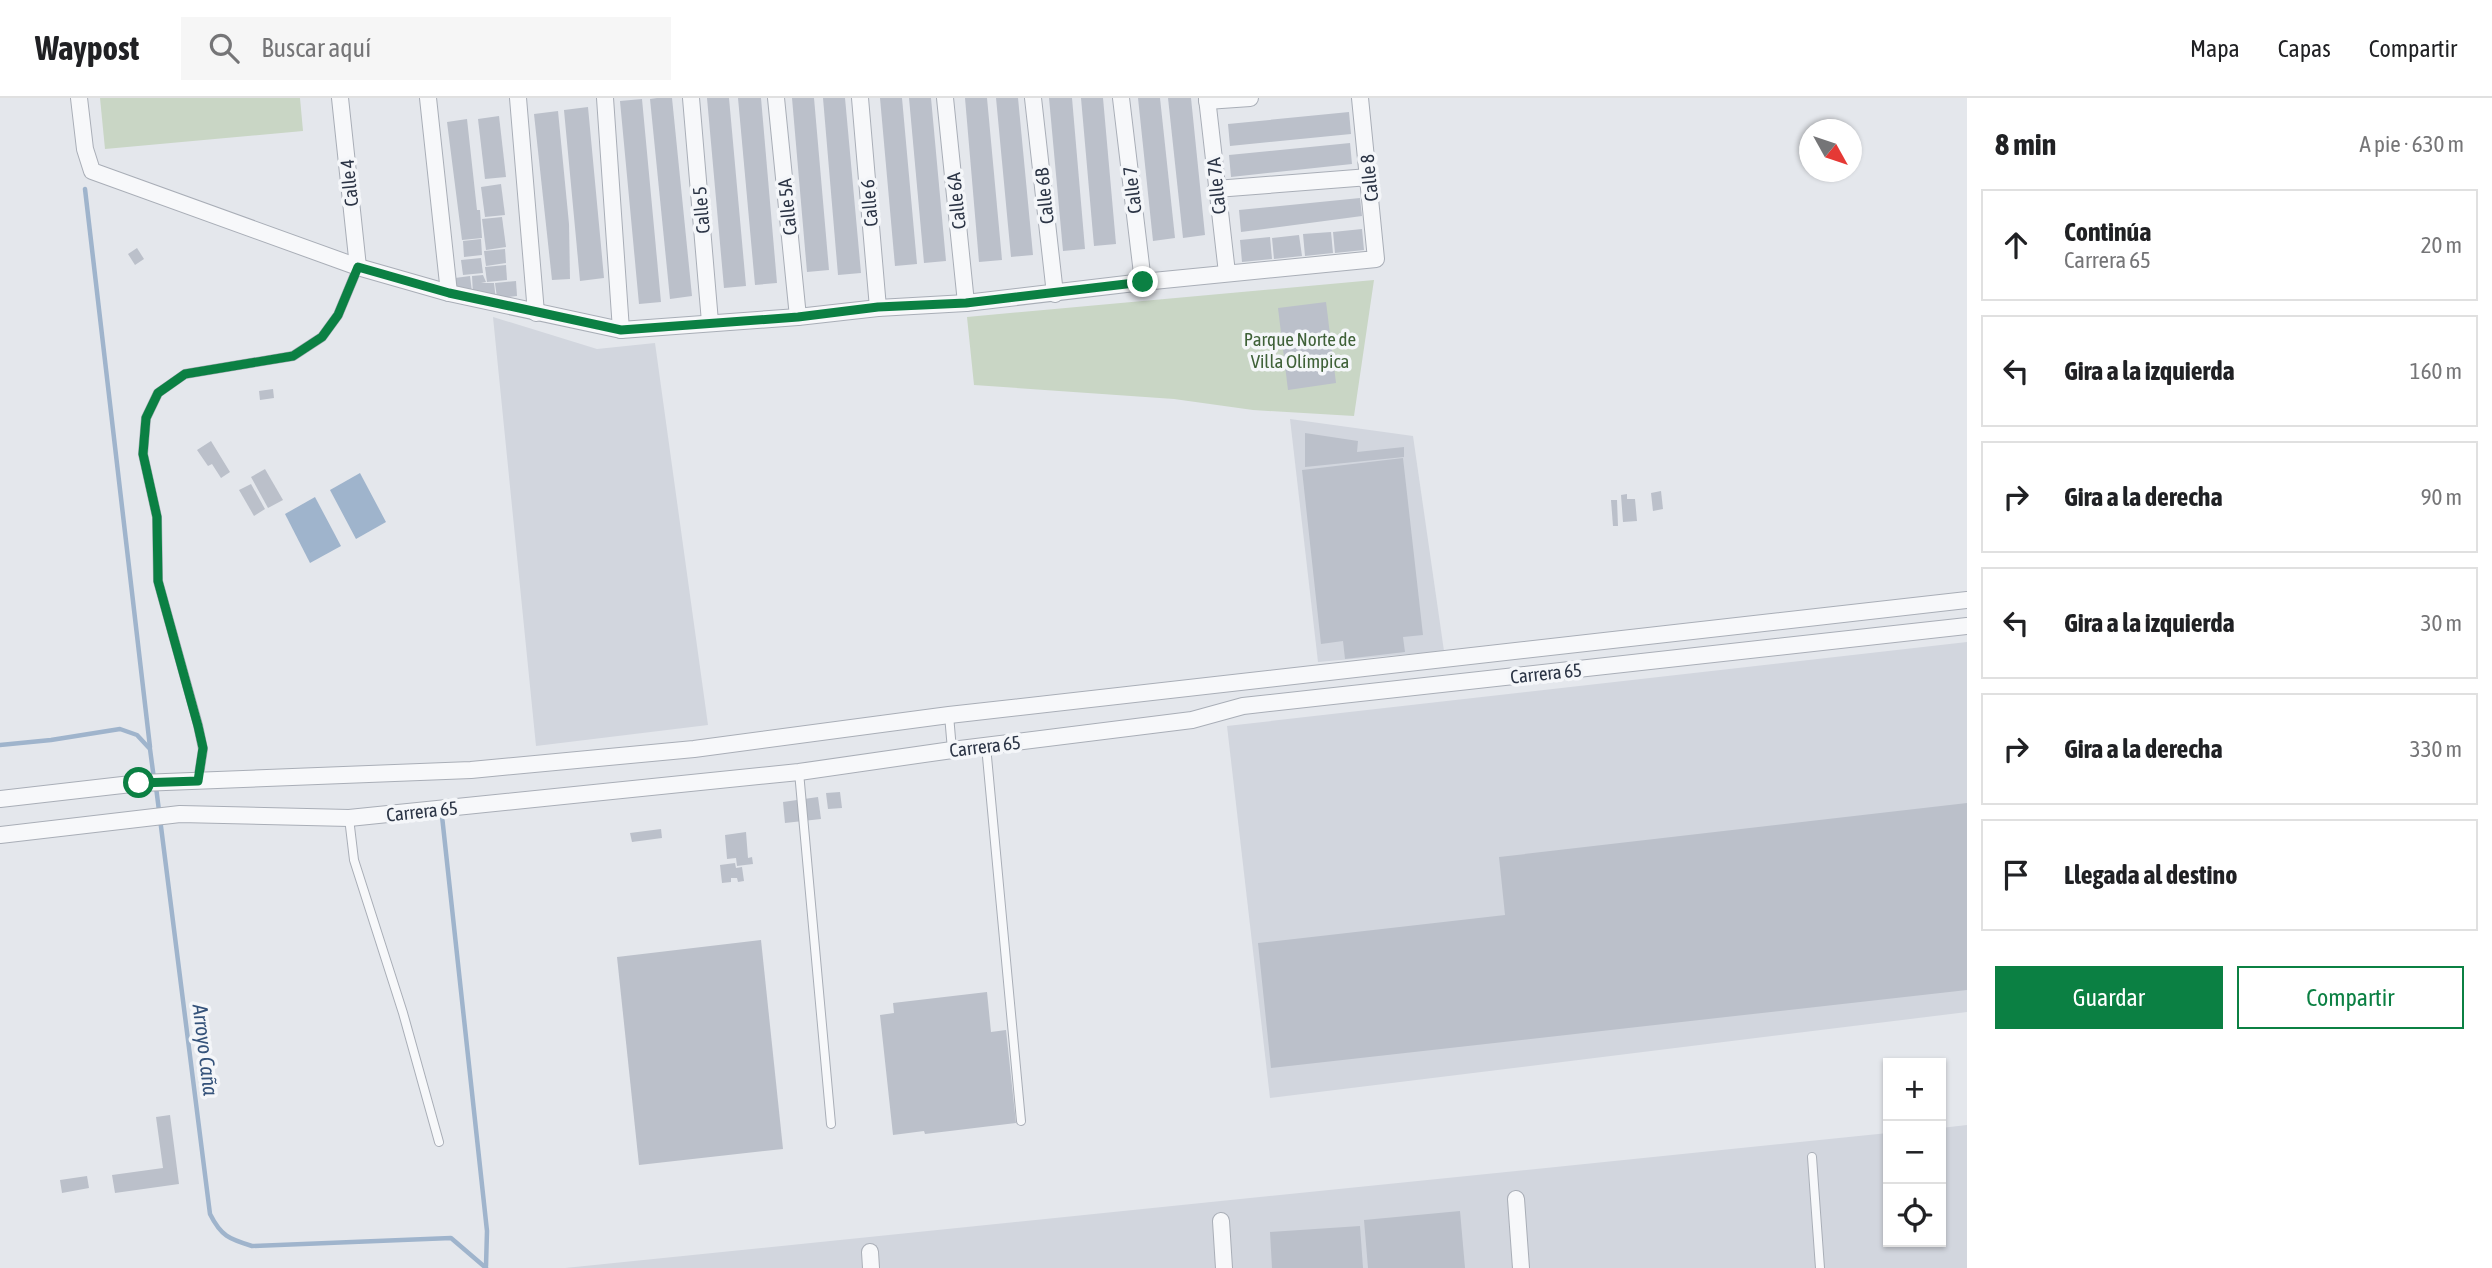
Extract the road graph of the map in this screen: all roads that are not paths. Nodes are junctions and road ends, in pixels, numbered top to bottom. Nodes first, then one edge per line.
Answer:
1 (79, 98) edge
2 (340, 98) edge
3 (428, 98) edge
4 (518, 98) edge
5 (605, 98) edge
6 (691, 98) edge
7 (776, 98) edge
8 (860, 98) edge
9 (945, 98) edge
10 (1033, 98) edge
11 (1121, 98) edge
12 (1250, 98) edge
13 (1360, 98) edge
14 (1207, 100) edge
15 (1369, 177) junction
16 (1216, 189) junction
17 (358, 267) junction
18 (1227, 273) junction
19 (1143, 282) junction
20 (449, 293) junction
21 (1055, 294) junction
22 (966, 303) junction
23 (878, 307) junction
24 (536, 313) junction
25 (798, 317) junction
26 (710, 322) junction
27 (621, 330) junction
28 (1967, 600) edge
29 (1967, 626) edge
30 (950, 715) junction
31 (986, 746) junction
32 (952, 750) junction
33 (799, 772) junction
34 (198, 781) junction
35 (0, 799) edge
36 (349, 818) junction
37 (0, 835) edge
38 (1021, 1121) dead end
39 (831, 1125) dead end
40 (439, 1142) dead end
41 (1812, 1157) dead end
42 (1516, 1199) dead end
43 (1221, 1221) dead end
44 (1224, 1268) edge
45 (1521, 1268) edge
46 (1820, 1268) edge

1 - 17 street
2 - 17 street, Calle 4
3 - 20 street
4 - 24 street
5 - 27 street
6 - 26 street, Calle 5
7 - 25 street, Calle 5A
8 - 23 street, Calle 6
9 - 22 street, Calle 6A
10 - 21 street, Calle 6B
11 - 19 street, Calle 7
12 - 14 street
13 - 15 street, Calle 8
14 - 16 street, Calle 7A
15 - 16 street
15 - 18 street, Calle 8
16 - 18 street, Calle 7A
17 - 20 street
17 - 34 lane
18 - 19 street
19 - 21 street
20 - 24 street
21 - 22 street
22 - 23 street
23 - 25 street
24 - 27 street
25 - 26 street
26 - 27 street
28 - 30 street, Carrera 65
29 - 31 street, Carrera 65
30 - 32 lane
30 - 34 street, Carrera 65
31 - 32 street, Carrera 65
31 - 38 lane
32 - 33 street, Carrera 65
33 - 36 street, Carrera 65
33 - 39 lane
34 - 35 street, Carrera 65
36 - 37 street, Carrera 65
36 - 40 lane
41 - 46 lane
42 - 45 street
43 - 44 street

